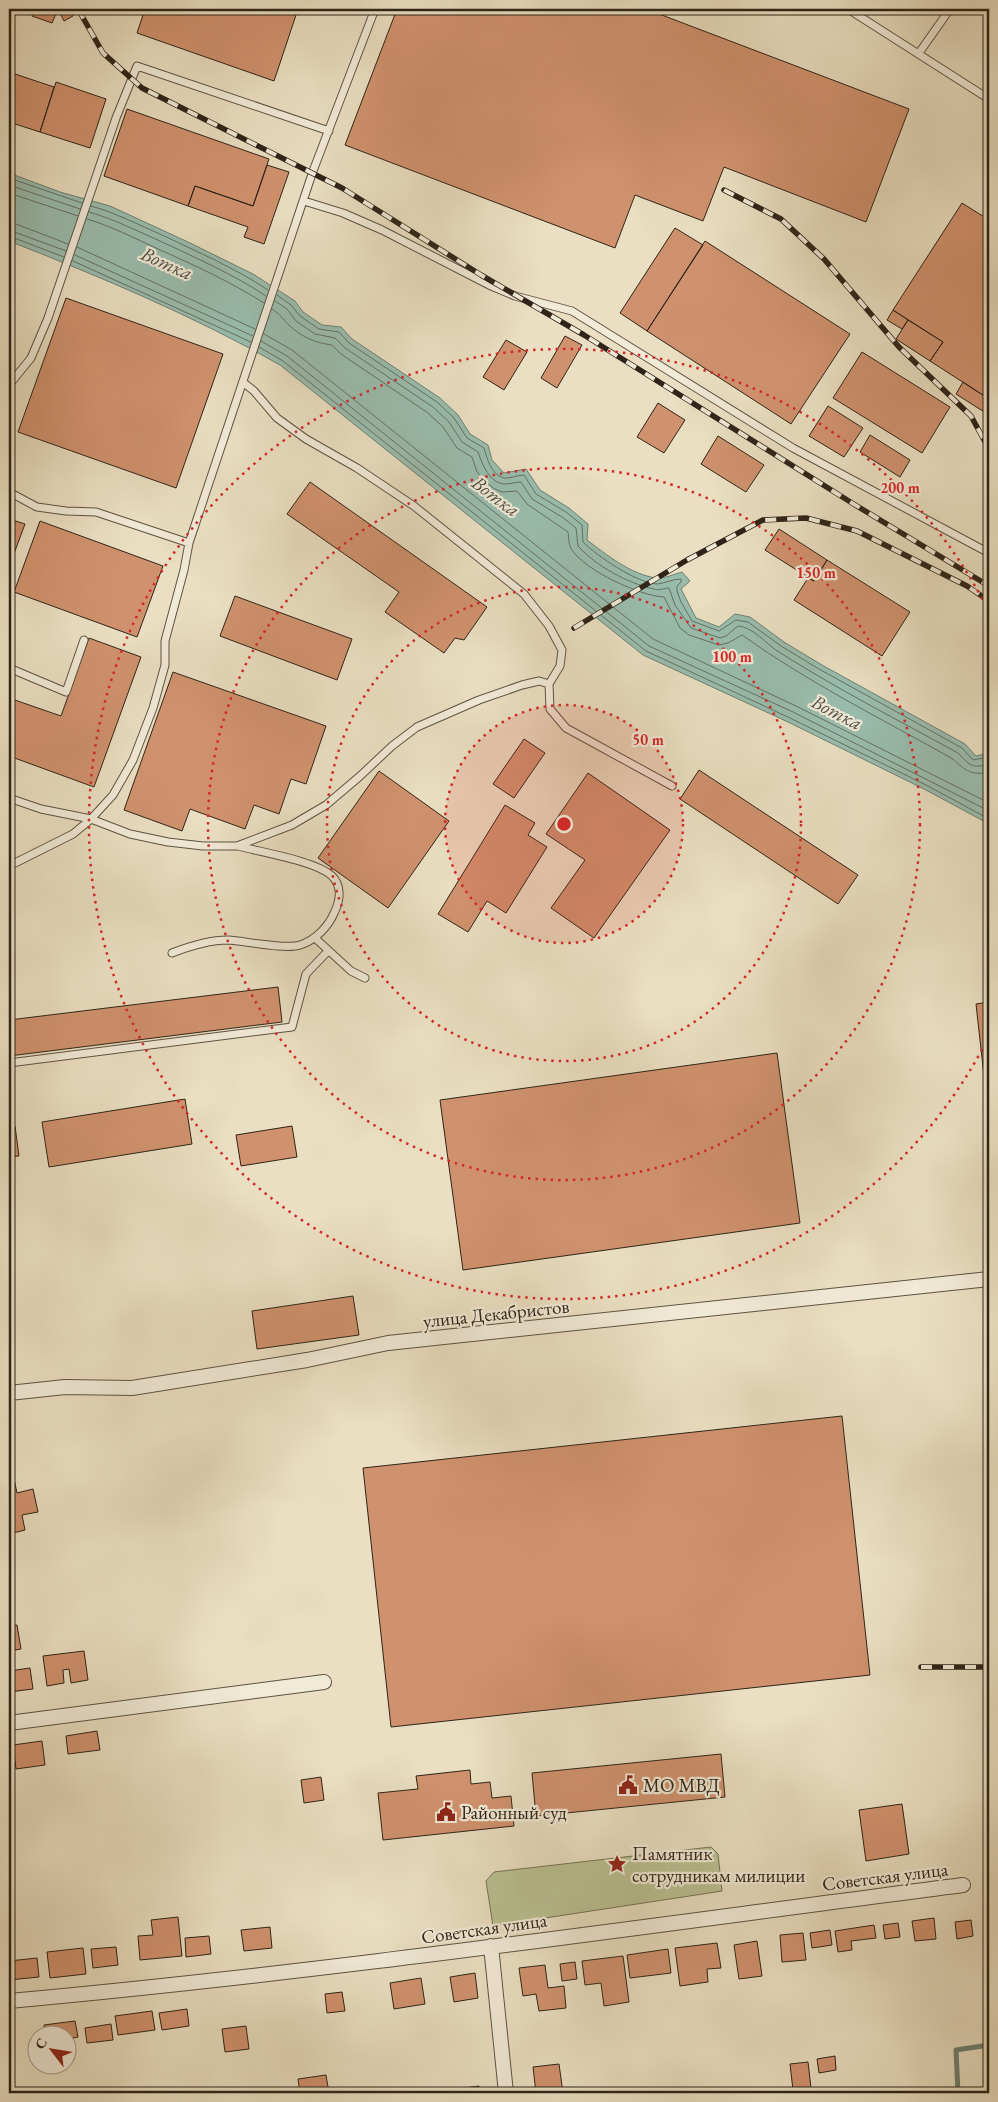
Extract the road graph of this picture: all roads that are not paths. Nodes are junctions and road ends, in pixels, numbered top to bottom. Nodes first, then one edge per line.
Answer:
1 (375, 9) edge
2 (848, 9) edge
3 (950, 9) edge
4 (920, 53) junction
5 (989, 99) edge
6 (329, 131) junction
7 (304, 201) junction
8 (244, 383) junction
9 (9, 384) edge
10 (9, 492) edge
11 (189, 544) junction
12 (989, 553) edge
13 (84, 640) dead end
14 (9, 668) edge
15 (550, 684) junction
16 (672, 786) dead end
17 (9, 798) edge
18 (91, 820) junction
19 (237, 846) junction
20 (9, 866) edge
21 (315, 938) junction
22 (328, 951) junction
23 (172, 953) dead end
24 (365, 978) dead end
25 (9, 1063) edge
26 (989, 1278) edge
27 (9, 1393) edge
28 (324, 1682) dead end
29 (9, 1723) edge
30 (963, 1885) dead end
31 (491, 1946) junction
32 (9, 2001) edge
33 (506, 2093) edge

1 - 6 lane
2 - 4 lane
3 - 4 lane
4 - 5 lane
6 - 7 lane
6 - 9 lane
7 - 8 lane
7 - 12 lane
8 - 11 lane
8 - 15 lane
10 - 11 lane
11 - 18 lane
13 - 14 lane
15 - 16 lane
15 - 19 lane
17 - 18 lane
18 - 19 lane
18 - 20 lane
19 - 21 lane
21 - 22 lane
21 - 23 lane
22 - 24 lane
22 - 25 lane
26 - 27 street, улица Декабристов
28 - 29 street
30 - 31 street, Советская улица
31 - 32 street, Советская улица
31 - 33 street

